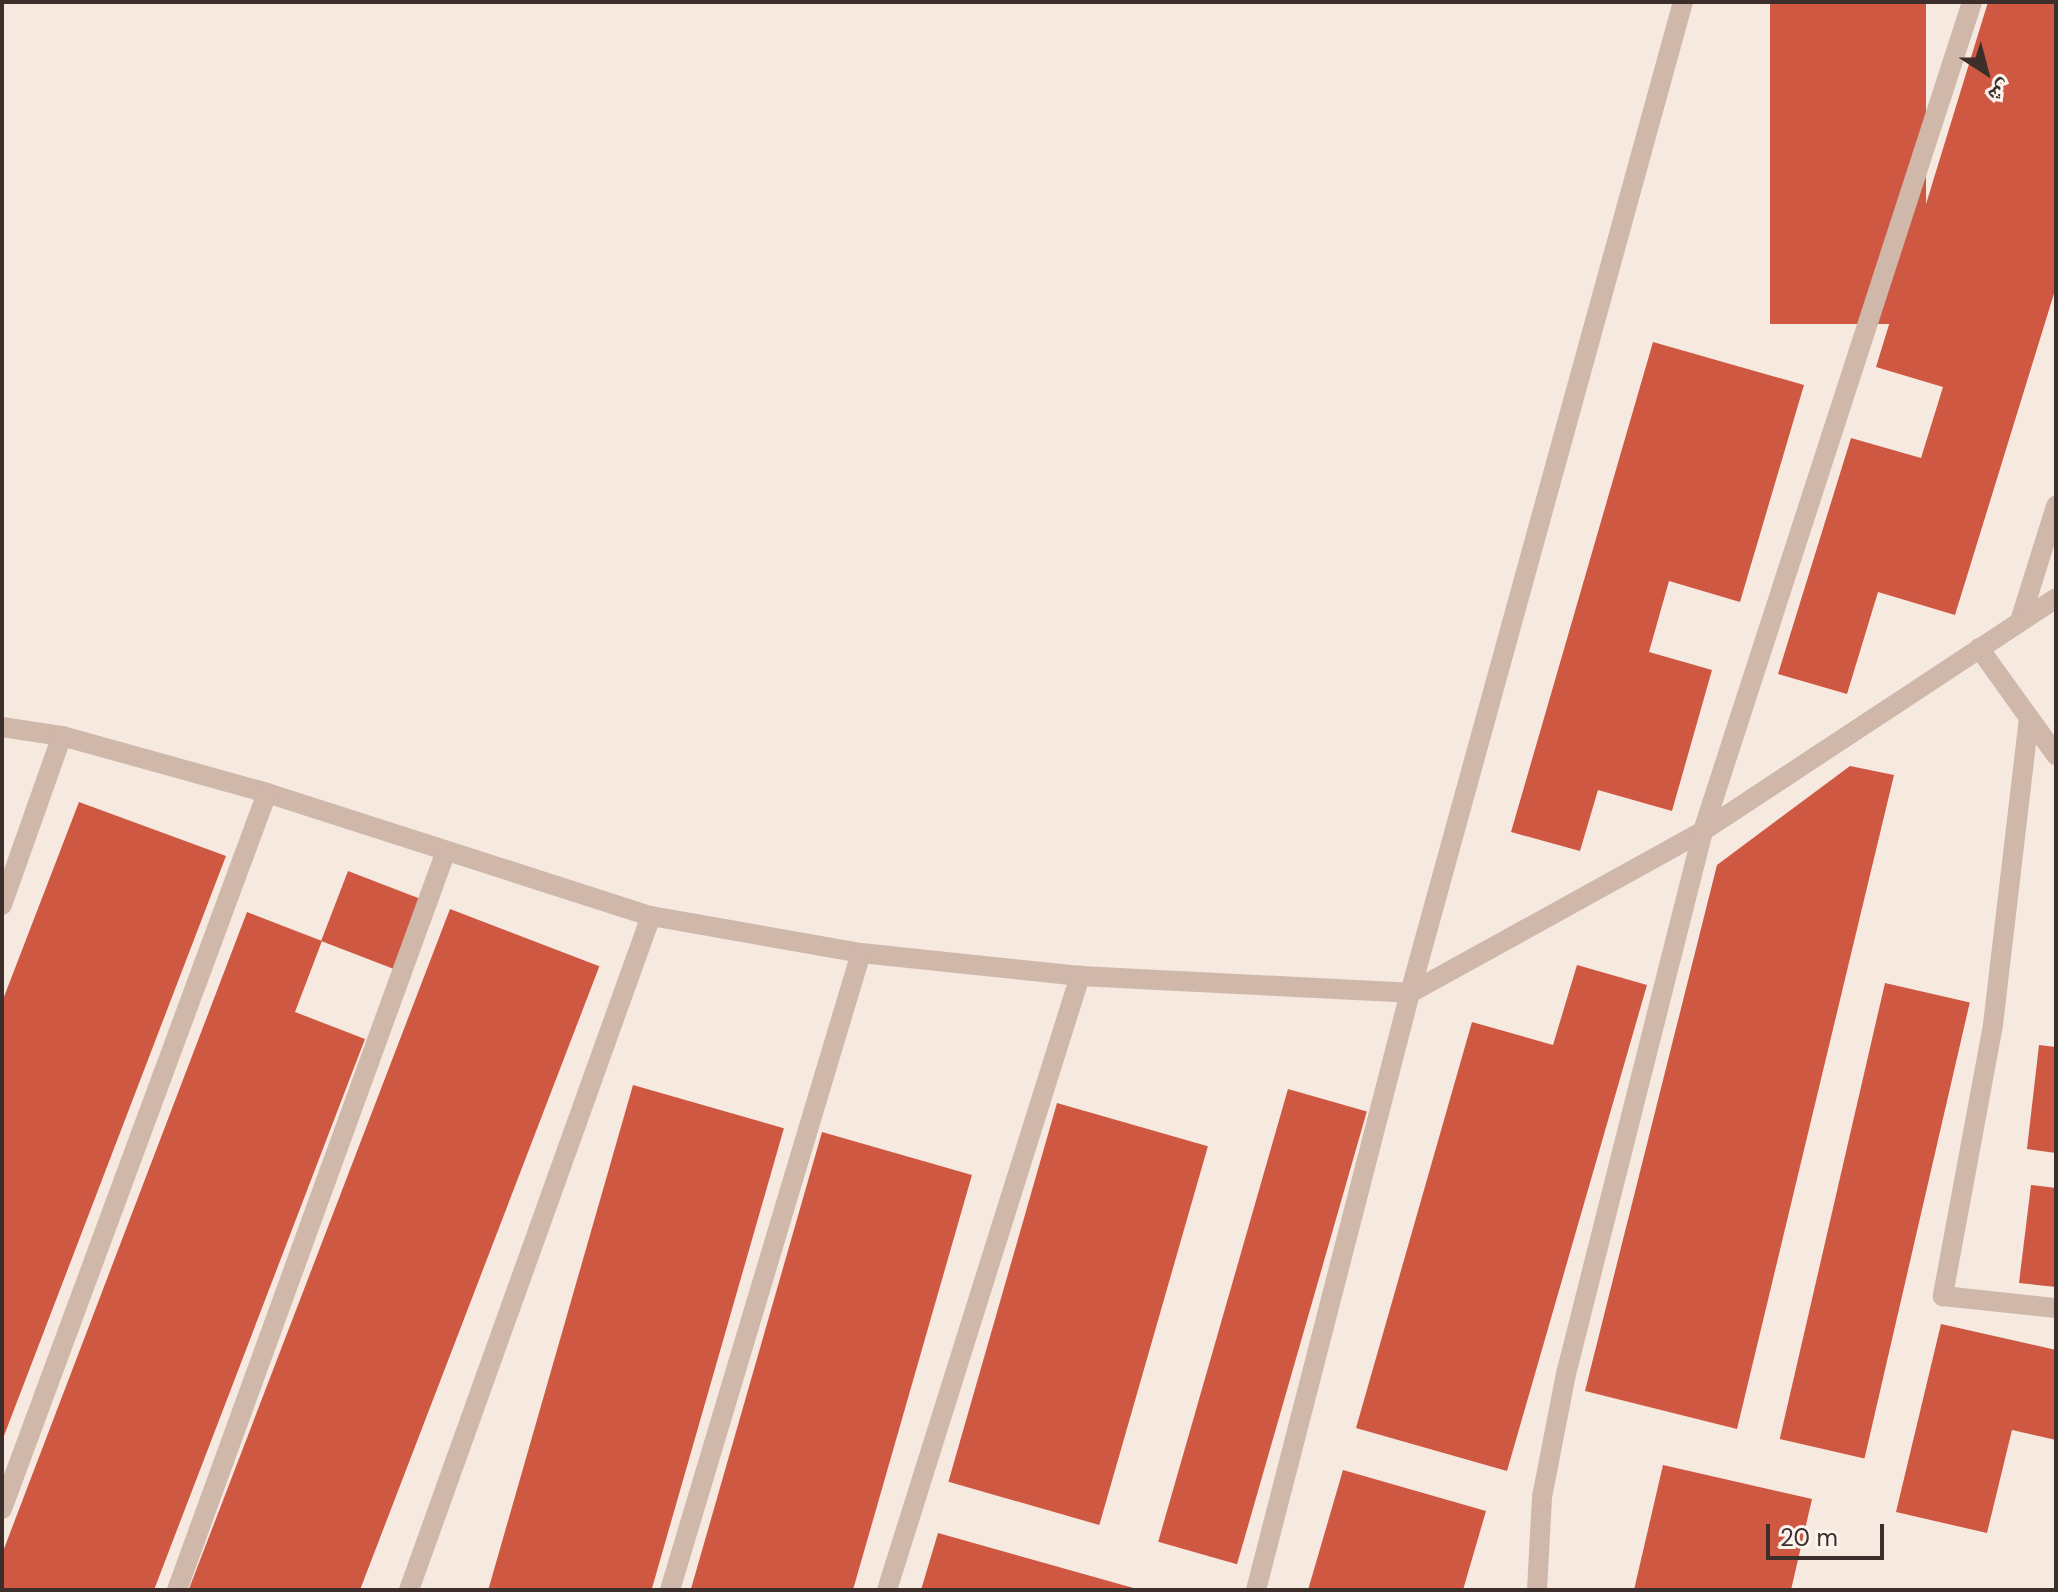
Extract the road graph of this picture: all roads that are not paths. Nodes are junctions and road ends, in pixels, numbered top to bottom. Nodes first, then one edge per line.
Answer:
1 (1683, 2) edge
2 (1972, 2) edge
3 (2056, 506) edge
4 (2056, 598) edge
5 (2020, 621) junction
6 (1979, 648) junction
7 (2029, 718) junction
8 (2, 727) edge
9 (62, 736) junction
10 (2056, 755) edge
11 (267, 793) junction
12 (1703, 831) junction
13 (446, 851) junction
14 (2, 905) edge
15 (651, 916) junction
16 (861, 953) junction
17 (1080, 976) junction
18 (1410, 993) junction
19 (2056, 1308) edge
20 (2, 1509) edge
21 (177, 1590) edge
22 (409, 1590) edge
23 (670, 1590) edge
24 (887, 1590) edge
25 (1256, 1590) edge
26 (1537, 1590) edge

1 - 18 street
2 - 12 street
3 - 5 street
4 - 5 street
5 - 6 street
6 - 7 street
6 - 12 street
7 - 10 street
7 - 19 street
8 - 9 street
9 - 11 street
9 - 14 street
11 - 13 street
11 - 20 street
12 - 18 street
12 - 26 street
13 - 15 street
13 - 21 street
15 - 16 street
15 - 22 street
16 - 17 street
16 - 23 street
17 - 18 street
17 - 24 street
18 - 25 street

